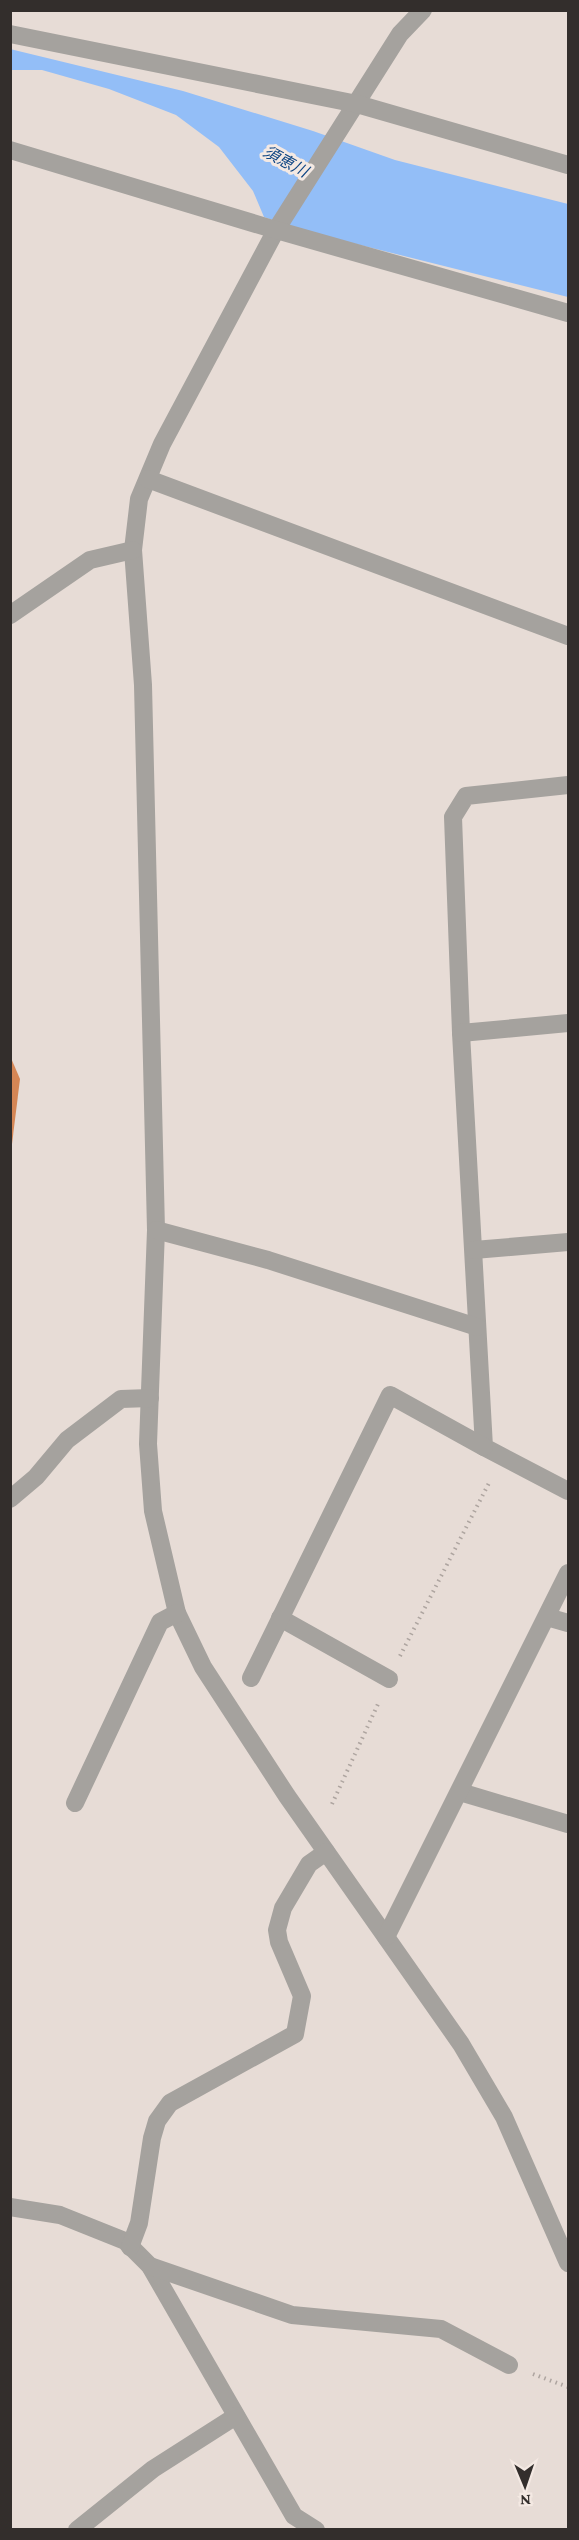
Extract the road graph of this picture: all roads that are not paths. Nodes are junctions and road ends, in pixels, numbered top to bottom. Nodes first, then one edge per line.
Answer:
1 (423, 10) edge
2 (10, 34) edge
3 (357, 104) junction
4 (10, 150) edge
5 (568, 165) edge
6 (276, 230) junction
7 (568, 313) edge
8 (148, 479) junction
9 (133, 550) junction
10 (10, 615) edge
11 (568, 636) edge
12 (568, 785) edge
13 (568, 1023) edge
14 (461, 1033) junction
15 (156, 1230) junction
16 (568, 1242) edge
17 (474, 1250) junction
18 (477, 1327) junction
19 (150, 1398) junction
20 (484, 1447) junction
21 (568, 1491) edge
22 (10, 1499) edge
23 (568, 1573) edge
24 (177, 1613) junction
25 (547, 1617) junction
26 (280, 1618) junction
27 (568, 1623) edge
28 (251, 1678) dead end
29 (389, 1679) road end
30 (460, 1792) junction
31 (75, 1803) dead end
32 (568, 1824) edge
33 (326, 1852) junction
34 (386, 1936) junction
35 (10, 2207) edge
36 (130, 2247) junction
37 (568, 2263) edge
38 (150, 2266) junction
39 (509, 2365) road end
40 (236, 2416) junction
41 (77, 2529) edge
42 (316, 2529) edge

1 - 3 street
2 - 3 street
3 - 5 street
3 - 6 street
4 - 6 street
6 - 7 street
6 - 8 street
8 - 9 street
8 - 11 street
9 - 10 street
9 - 15 street
12 - 14 street
13 - 14 street
14 - 17 street
15 - 18 street
15 - 19 street
16 - 17 street
17 - 18 street
18 - 20 street
19 - 22 street
19 - 24 street
20 - 21 street
20 - 26 street
23 - 25 street
24 - 31 street
24 - 33 street
25 - 27 street
25 - 30 street
26 - 28 street
26 - 29 street
30 - 32 street
30 - 34 street
33 - 34 street
33 - 36 street
34 - 37 street
35 - 36 street
36 - 38 street
38 - 39 street
38 - 40 street
40 - 41 street
40 - 42 street

